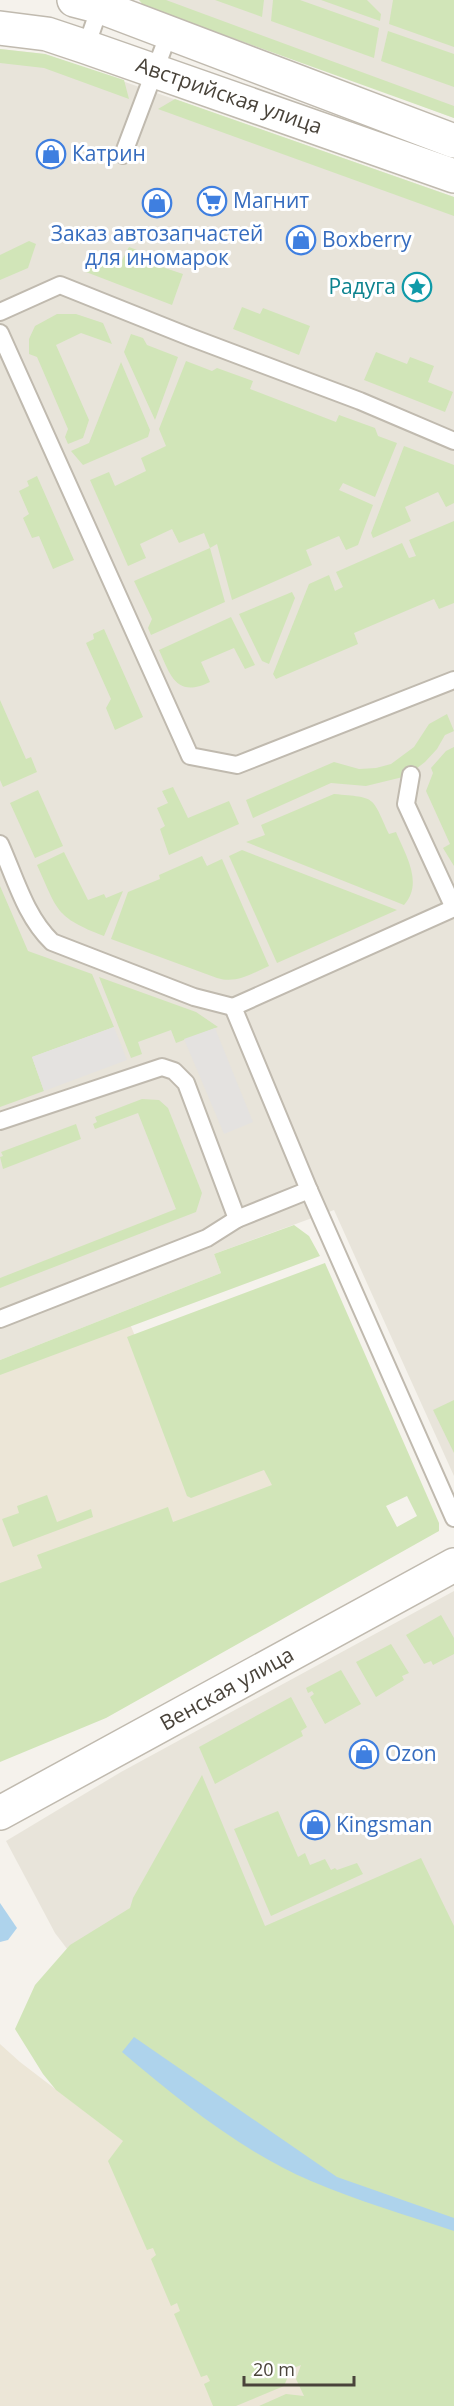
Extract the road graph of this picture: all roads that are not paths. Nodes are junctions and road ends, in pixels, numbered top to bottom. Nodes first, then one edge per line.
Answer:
1 (92, 2) edge
2 (0, 28) edge
3 (169, 33) junction
4 (86, 46) junction
5 (156, 69) junction
6 (454, 141) edge
7 (123, 155) dead end
8 (454, 176) edge
9 (0, 312) edge
10 (0, 333) edge
11 (454, 441) edge
12 (454, 680) edge
13 (411, 775) dead end
14 (0, 844) edge
15 (454, 908) edge
16 (233, 1007) junction
17 (0, 1122) edge
18 (309, 1190) junction
19 (237, 1219) junction
20 (0, 1319) edge
21 (454, 1518) edge
22 (454, 1564) edge
23 (0, 1813) edge

1 - 3 street, Австрийская улица
1 - 4 lane
2 - 4 street, Австрийская улица
3 - 5 lane
3 - 6 street, Австрийская улица
4 - 5 street, Австрийская улица
5 - 7 lane
5 - 8 street, Австрийская улица
9 - 11 lane
10 - 12 lane
13 - 15 lane
14 - 16 lane
15 - 16 lane
16 - 18 lane
17 - 19 lane
18 - 19 lane
18 - 21 lane
19 - 20 lane
22 - 23 street, Венская улица

